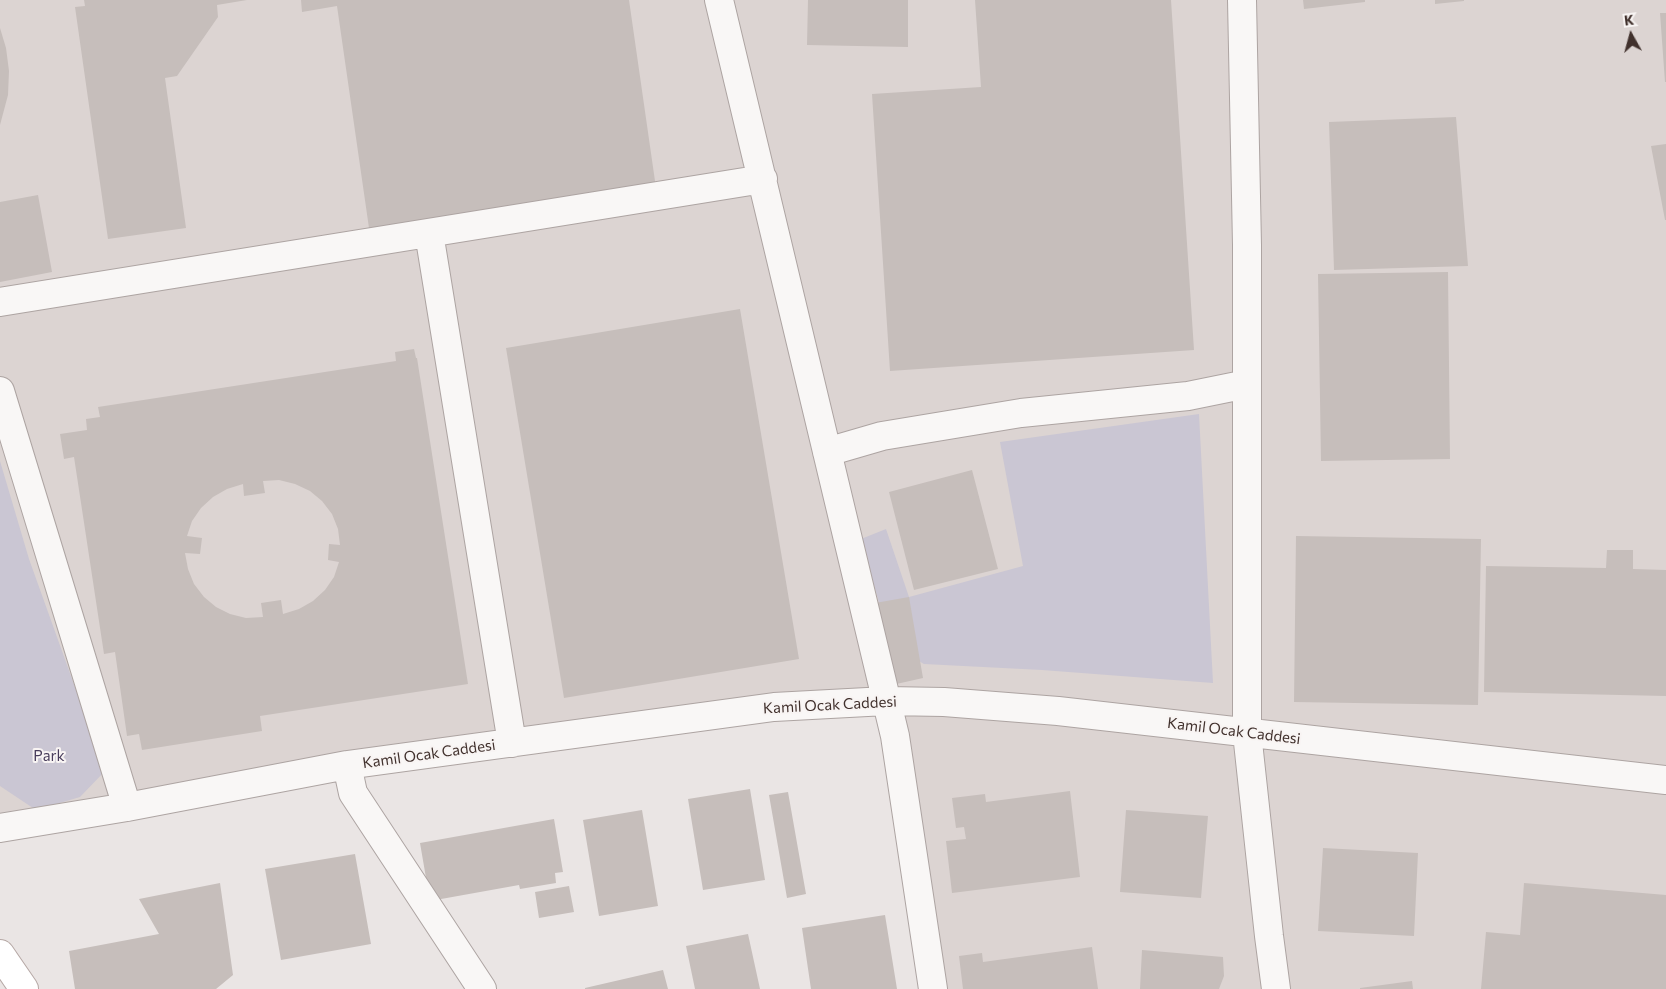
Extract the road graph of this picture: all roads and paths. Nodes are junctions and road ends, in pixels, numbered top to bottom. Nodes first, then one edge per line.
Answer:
1 (720, 0) edge
2 (1242, 0) edge
3 (763, 179) junction
4 (429, 233) junction
5 (0, 302) edge
6 (1247, 384) junction
7 (0, 391) edge
8 (827, 452) junction
9 (886, 701) junction
10 (1247, 733) junction
11 (512, 743) junction
12 (347, 765) junction
13 (1666, 780) edge
14 (127, 807) junction
15 (0, 828) edge
16 (0, 954) edge
17 (24, 989) edge
18 (482, 989) edge
19 (933, 989) edge
20 (1276, 989) edge

1 - 3 street
2 - 6 street
3 - 4 street
3 - 8 street
4 - 5 street
4 - 11 street
6 - 8 street
6 - 10 street
7 - 14 street
8 - 9 street
9 - 10 street, Kamil Ocak Caddesi
9 - 11 street, Kamil Ocak Caddesi
9 - 19 street
10 - 13 street, Kamil Ocak Caddesi
10 - 20 street
11 - 12 street, Kamil Ocak Caddesi
12 - 14 street, Kamil Ocak Caddesi
12 - 18 street
14 - 15 street, Kamil Ocak Caddesi
16 - 17 main road

